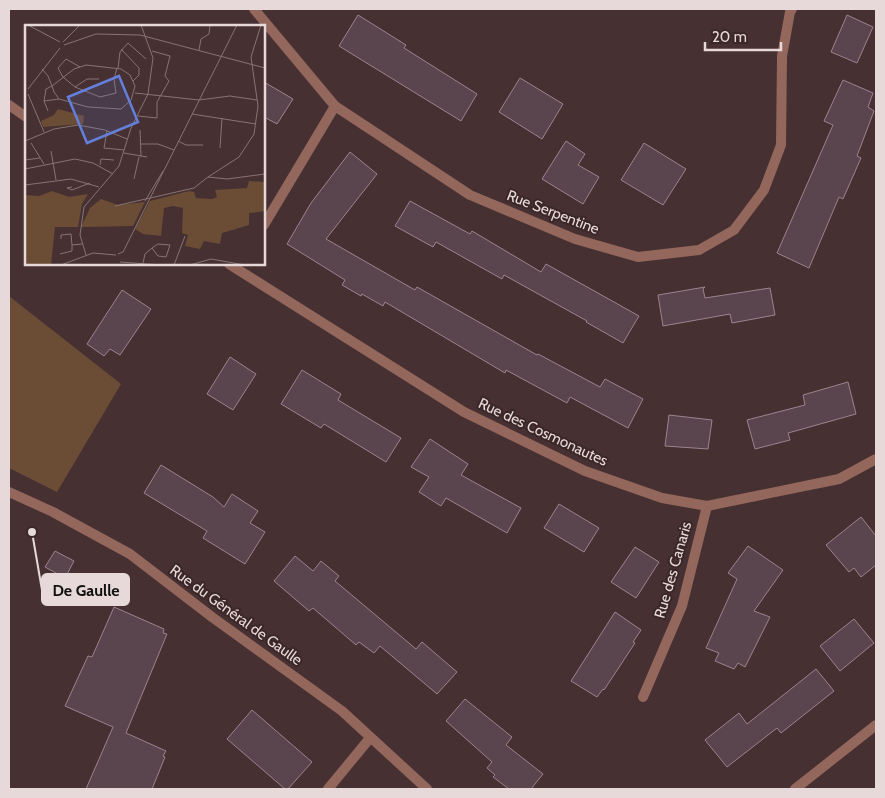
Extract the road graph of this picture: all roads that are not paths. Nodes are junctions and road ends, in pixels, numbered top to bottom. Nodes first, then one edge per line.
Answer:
1 (254, 9) edge
2 (792, 9) edge
3 (9, 105) edge
4 (335, 106) junction
5 (25, 116) edge
6 (265, 223) edge
7 (236, 266) edge
8 (876, 459) edge
9 (9, 492) edge
10 (707, 506) junction
11 (643, 697) dead end
12 (876, 725) edge
13 (370, 738) junction
14 (328, 789) edge
15 (427, 789) edge
16 (796, 789) edge

1 - 4 street, Rue Serpentine
2 - 4 street, Rue Serpentine
3 - 5 street
4 - 6 street
7 - 10 street, Rue des Cosmonautes
8 - 10 street, Rue des Cosmonautes
9 - 13 street, Rue du Général de Gaulle
10 - 11 street, Rue des Canaris
12 - 16 street
13 - 14 street
13 - 15 street, Rue du Général de Gaulle

